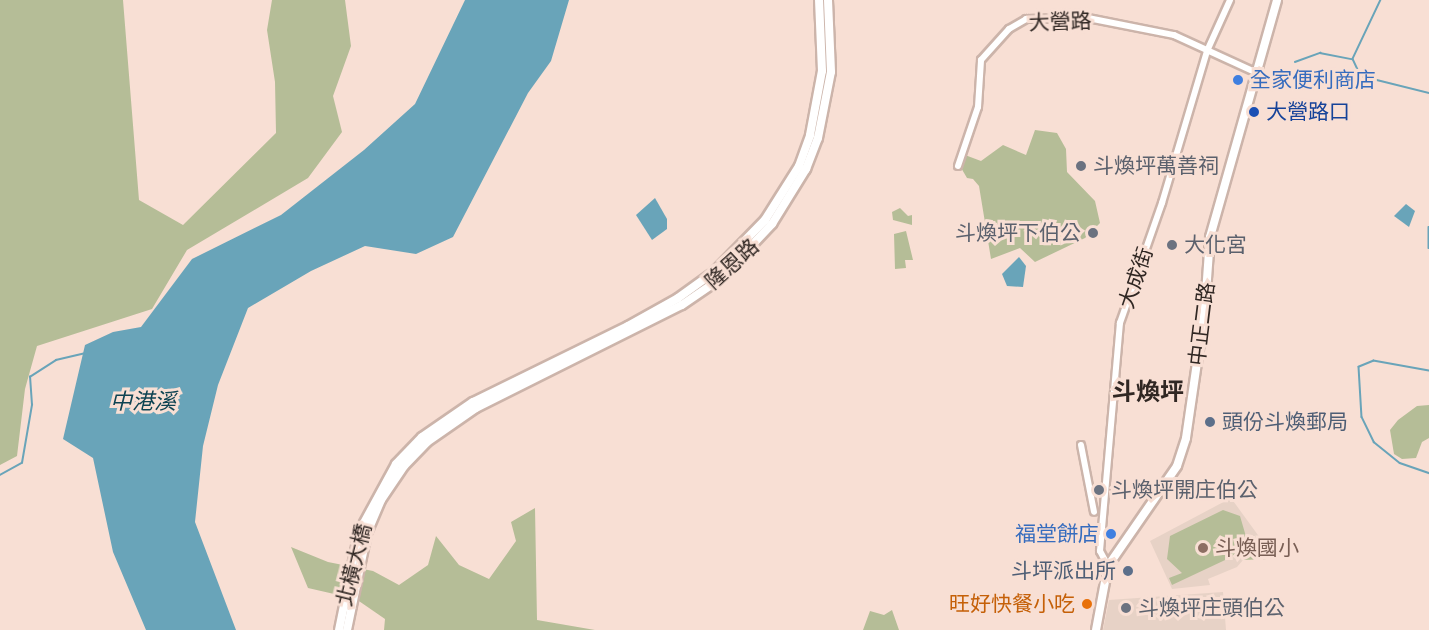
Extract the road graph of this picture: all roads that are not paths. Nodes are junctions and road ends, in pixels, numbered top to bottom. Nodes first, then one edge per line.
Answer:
1 (819, 0) edge
2 (828, 0) edge
3 (1230, 0) edge
4 (1277, 0) edge
5 (1207, 51) junction
6 (1255, 72) junction
7 (958, 166) dead end
8 (680, 302) junction
9 (474, 405) junction
10 (1081, 445) dead end
11 (1094, 512) dead end
12 (1108, 566) junction
13 (339, 630) edge
14 (347, 630) edge
15 (1096, 630) edge

1 - 8 main road, 隆恩路
2 - 8 main road, 隆恩路
3 - 5 street, 大成街
4 - 6 main road, 中正二路
5 - 6 street, 大營路
5 - 7 street, 大營路
5 - 12 street, 大成街
6 - 12 main road, 中正二路
8 - 9 main road, 隆恩路
9 - 13 main road, 北橫大橋
9 - 14 main road, 北橫大橋
10 - 11 street
12 - 15 main road, 中正二路

